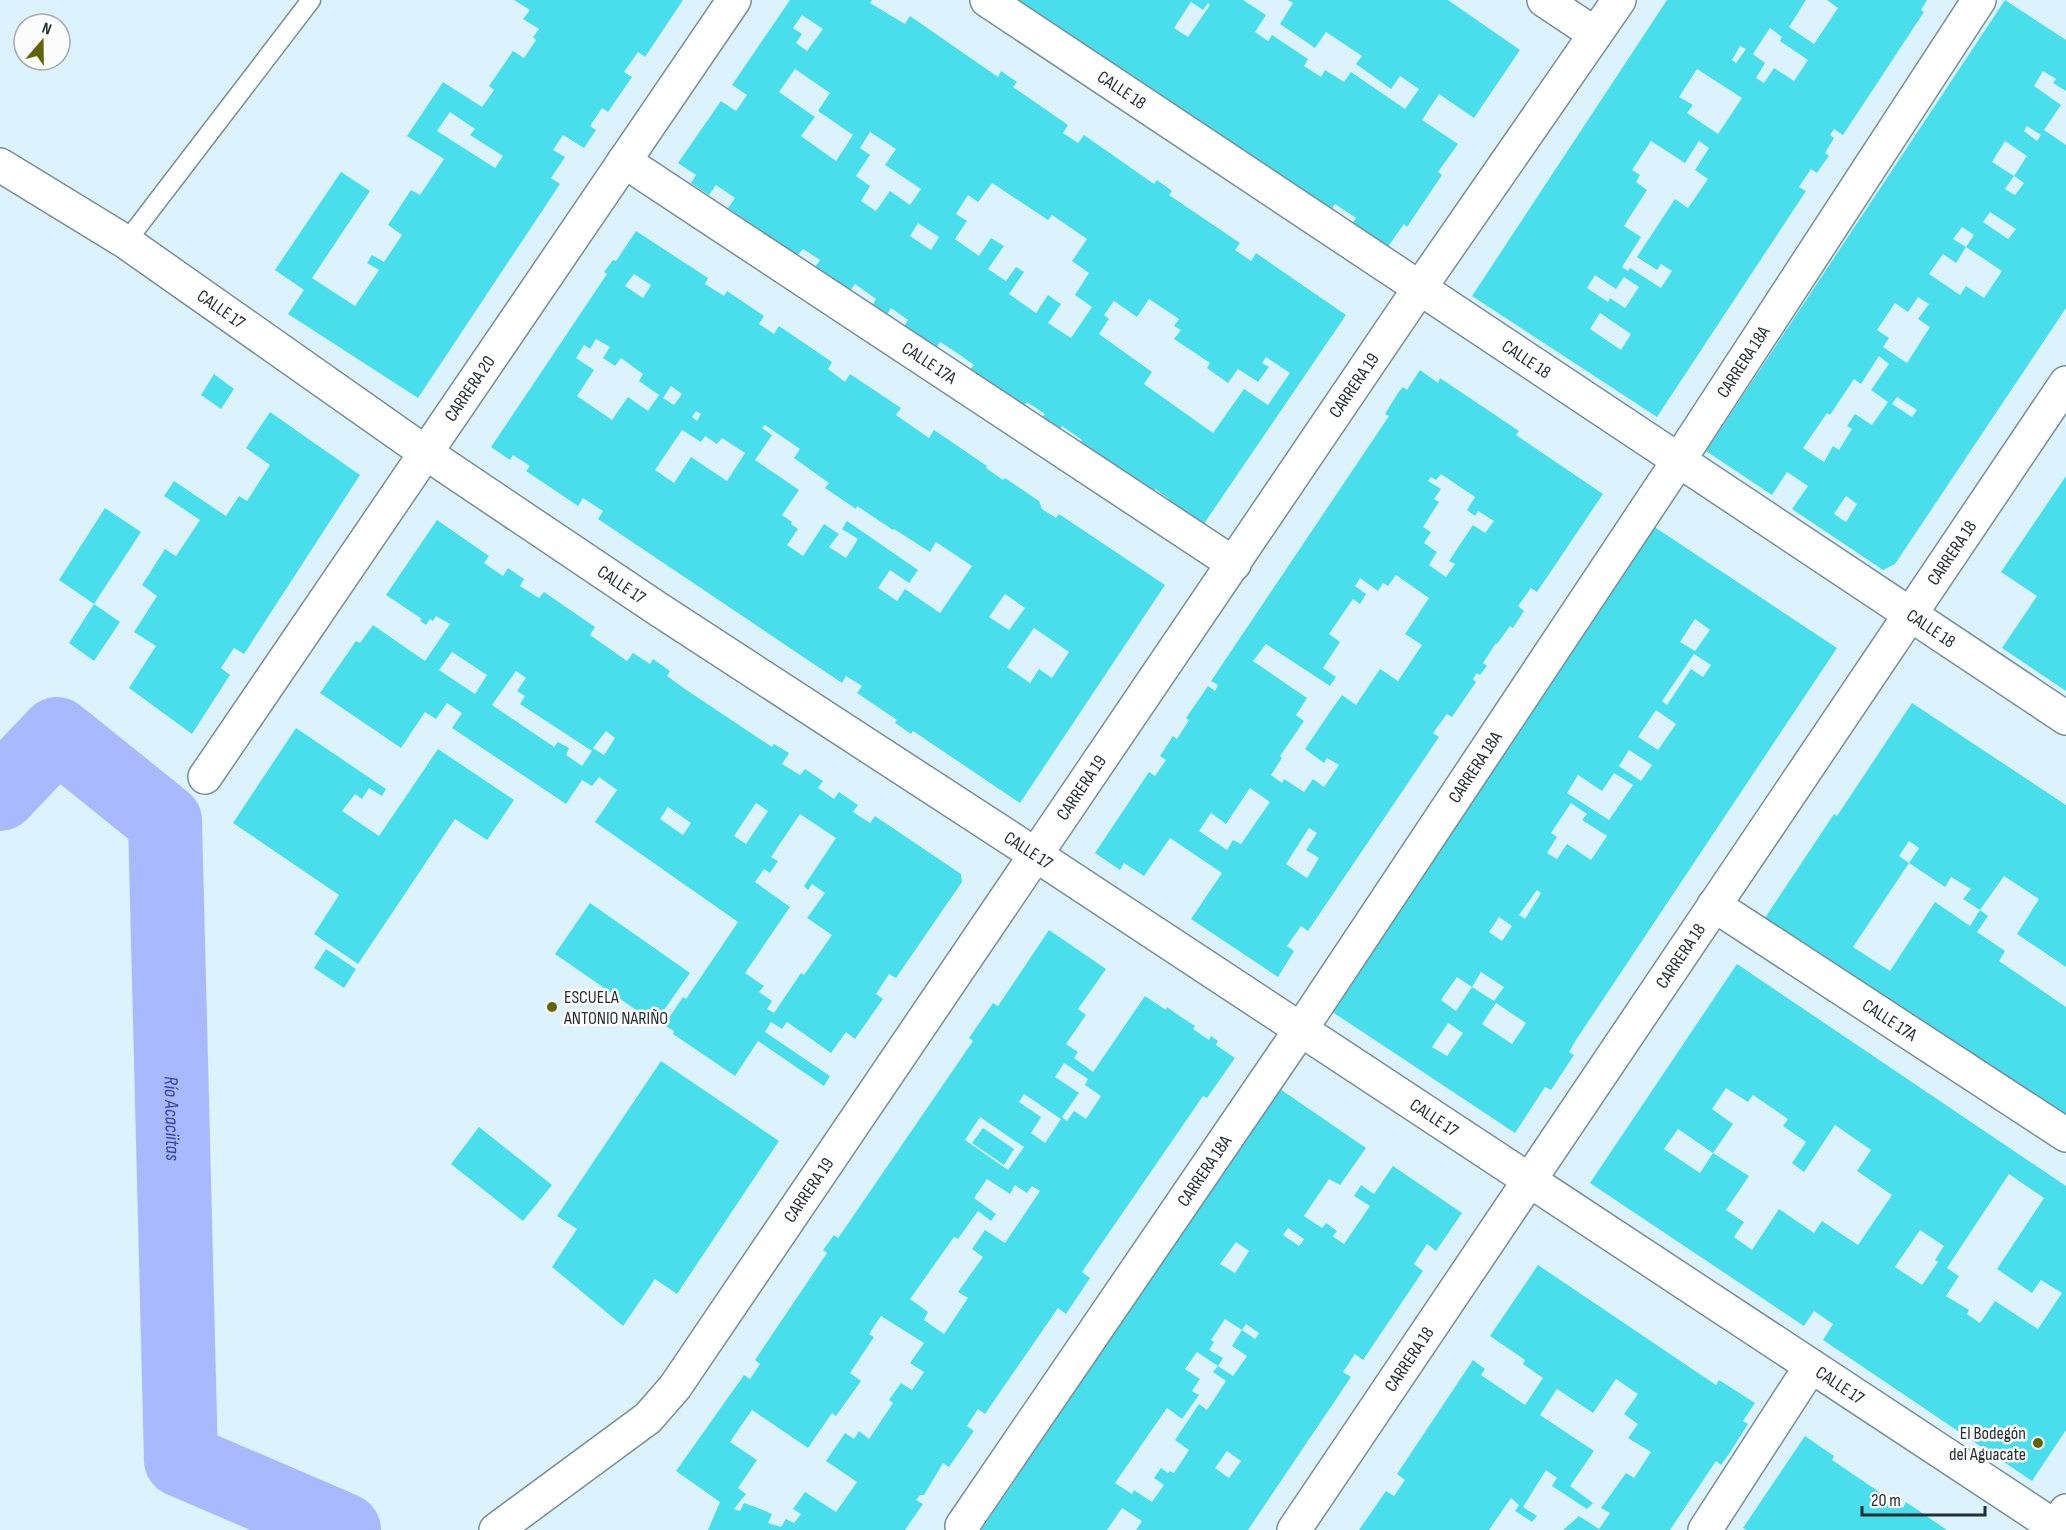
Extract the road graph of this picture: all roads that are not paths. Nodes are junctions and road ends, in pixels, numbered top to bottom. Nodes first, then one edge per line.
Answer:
1 (312, 0) edge
2 (734, 0) edge
3 (987, 0) edge
4 (1545, 0) edge
5 (1620, 0) edge
6 (1979, 0) edge
7 (1595, 34) junction
8 (624, 161) junction
9 (0, 165) edge
10 (126, 242) junction
11 (1419, 289) junction
12 (2066, 383) edge
13 (426, 453) junction
14 (1679, 460) junction
15 (1234, 564) junction
16 (1910, 614) junction
17 (2066, 718) edge
18 (205, 777) dead end
19 (1036, 855) junction
20 (1714, 905) junction
21 (1301, 1029) junction
22 (2066, 1135) edge
23 (1530, 1180) junction
24 (1812, 1366) junction
25 (506, 1523) edge
26 (2059, 1524) edge
27 (962, 1526) dead end
28 (1294, 1530) edge
29 (1705, 1530) edge

1 - 10 lane
2 - 8 street, CARRERA 20
3 - 11 street, CALLE 18
4 - 7 street
5 - 7 street, CARRERA 19
6 - 14 street, CARRERA 18A
7 - 11 street, CARRERA 19
8 - 13 street, CARRERA 20
8 - 15 street, CALLE 17A
9 - 10 street, CALLE 17
10 - 13 street, CALLE 17
11 - 14 street, CALLE 18
11 - 15 street, CARRERA 19
12 - 16 street, CARRERA 18
13 - 18 street, CARRERA 20
13 - 19 street, CALLE 17
14 - 16 street, CALLE 18
14 - 21 street, CARRERA 18A
15 - 19 street, CARRERA 19
16 - 17 street, CALLE 18
16 - 20 street, CARRERA 18
19 - 21 street, CALLE 17
19 - 25 street, CARRERA 19
20 - 22 street, CALLE 17A
20 - 23 street, CARRERA 18
21 - 23 street, CALLE 17
21 - 27 street, CARRERA 18A
23 - 24 street, CALLE 17
23 - 28 street, CARRERA 18
24 - 26 street, CALLE 17
24 - 29 street

